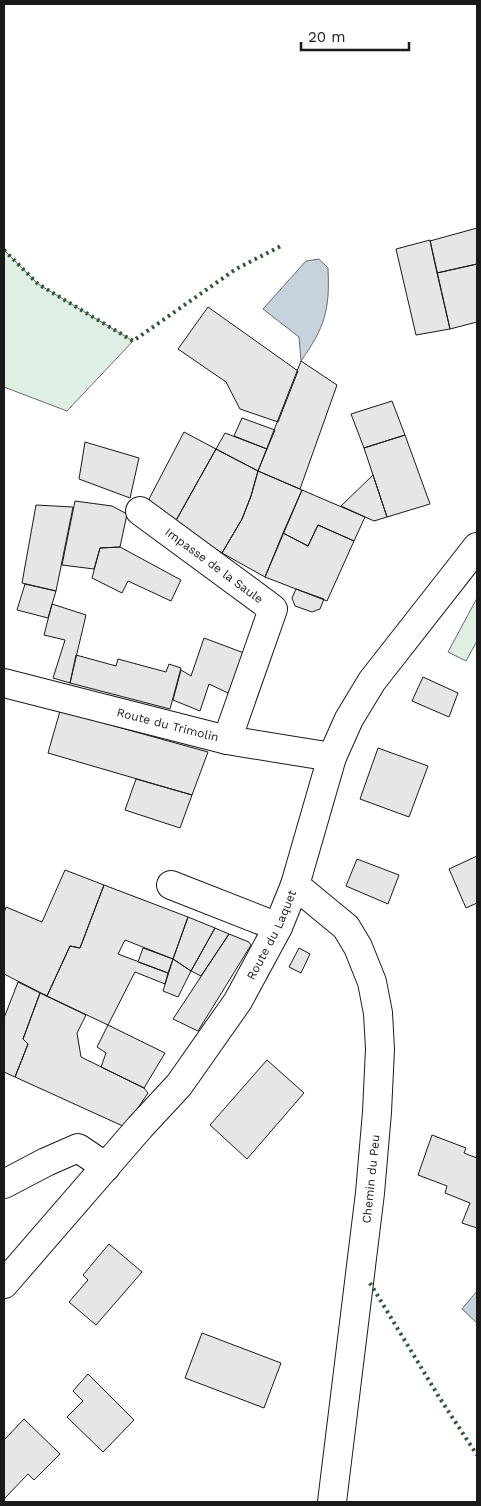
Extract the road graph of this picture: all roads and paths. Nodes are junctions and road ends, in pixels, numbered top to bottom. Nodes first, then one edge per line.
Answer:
1 (140, 512) dead end
2 (477, 547) edge
3 (4, 683) edge
4 (227, 740) junction
5 (332, 757) junction
6 (171, 885) dead end
7 (295, 885) junction
8 (278, 927) junction
9 (106, 1168) junction
10 (4, 1184) edge
11 (4, 1284) edge
12 (332, 1502) edge

1 - 4 street, Impasse de la Saule
2 - 5 street, Route du Laquet
3 - 4 street, Route du Trimolin
4 - 5 street, Route du Trimolin
5 - 7 street, Route du Laquet
6 - 8 street
7 - 8 street, Route du Laquet
7 - 12 street, Chemin du Peu
8 - 9 street, Route du Laquet
9 - 10 street
9 - 11 street, Route du Laquet

